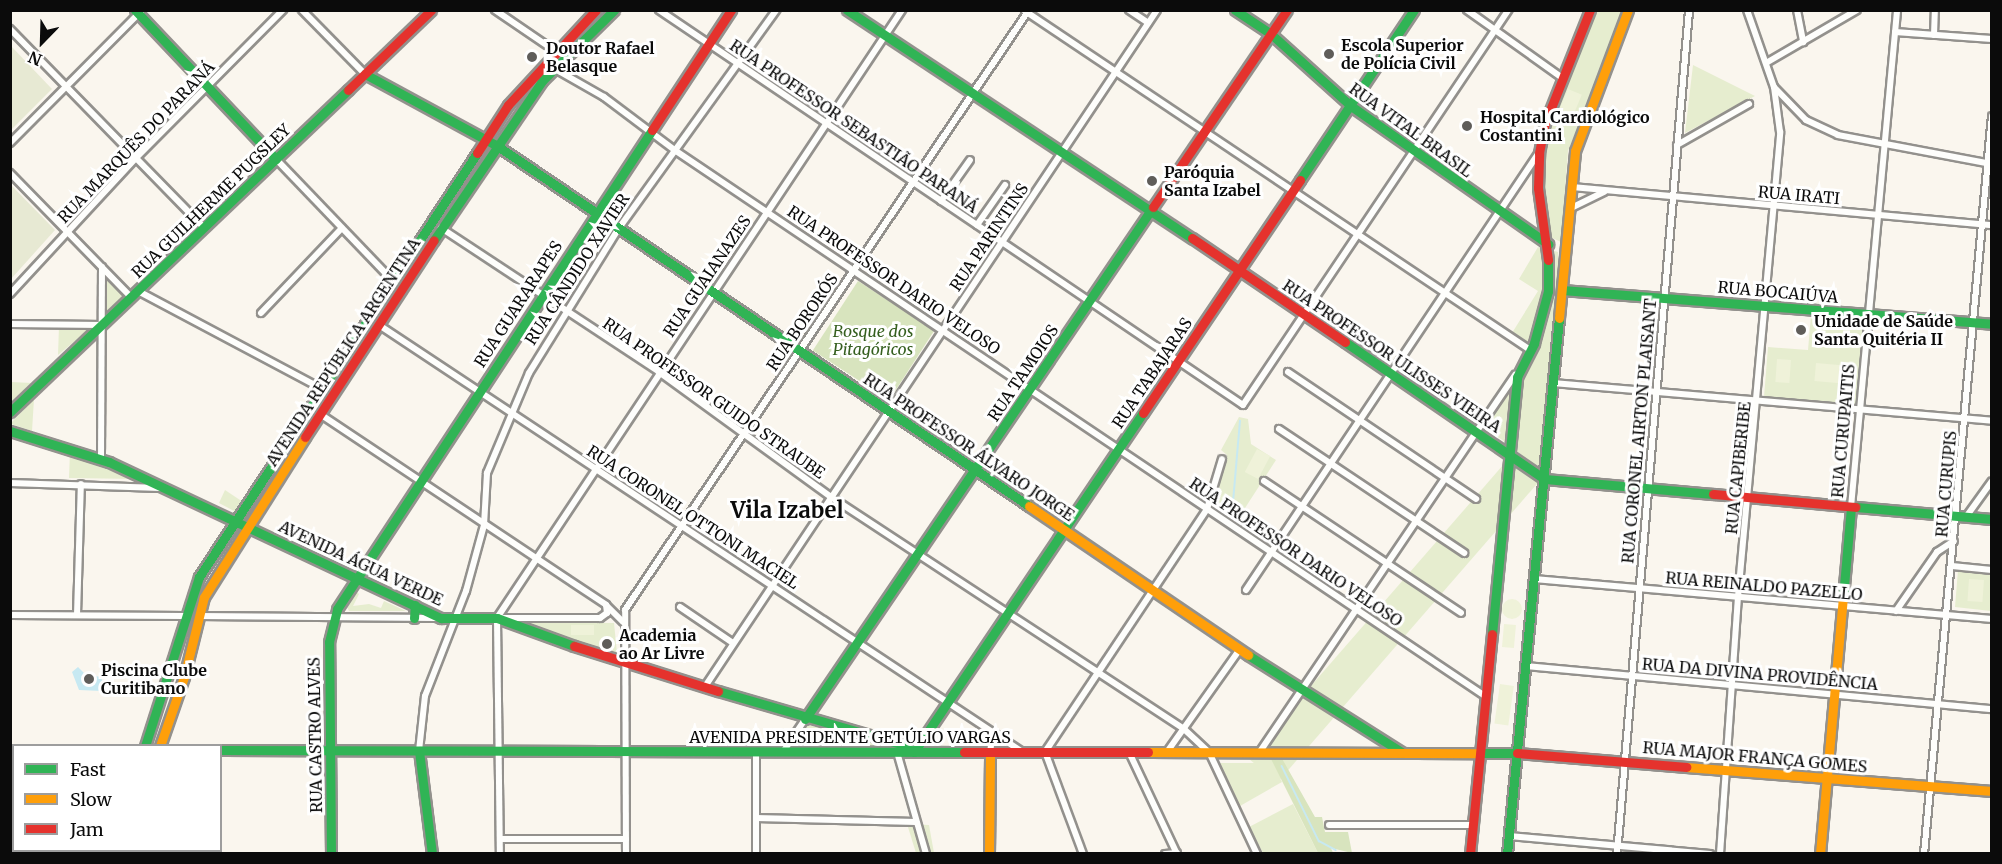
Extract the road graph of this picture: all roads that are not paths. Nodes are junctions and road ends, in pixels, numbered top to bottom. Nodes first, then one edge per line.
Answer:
1 (283, 10) edge
2 (302, 10) edge
3 (431, 10) edge
4 (495, 10) edge
5 (596, 10) edge
6 (614, 10) edge
7 (659, 10) edge
8 (731, 10) edge
9 (776, 10) edge
10 (847, 10) edge
11 (902, 10) edge
12 (1129, 10) edge
13 (1157, 10) edge
14 (1235, 10) edge
15 (1287, 10) edge
16 (1414, 10) edge
17 (1467, 10) edge
18 (1508, 10) edge
19 (1590, 10) edge
20 (1628, 10) edge
21 (1689, 10) edge
22 (1747, 10) edge
23 (1797, 10) edge
24 (1857, 10) edge
25 (1897, 10) edge
26 (1935, 10) edge
27 (1026, 11) edge
28 (138, 12) edge
29 (1148, 23) junction
30 (10, 29) edge
31 (1495, 30) junction
32 (1895, 32) junction
33 (1271, 34) junction
34 (1934, 35) junction
35 (885, 36) junction
36 (1992, 39) edge
37 (1803, 42) junction
38 (708, 44) junction
39 (555, 51) junction
40 (1766, 63) junction
41 (740, 65) junction
42 (555, 69) junction
43 (1116, 72) junction
44 (365, 74) junction
45 (1562, 77) junction
46 (66, 86) junction
47 (207, 87) junction
48 (1774, 87) junction
49 (973, 95) junction
50 (1749, 104) dead end
51 (1351, 106) junction
52 (1992, 116) edge
53 (827, 122) junction
54 (650, 131) junction
55 (1205, 132) junction
56 (10, 143) edge
57 (491, 143) junction
58 (1677, 145) junction
59 (1885, 145) junction
60 (676, 151) junction
61 (1414, 152) junction
62 (1539, 153) junction
63 (1061, 154) junction
64 (136, 159) junction
65 (276, 159) junction
66 (970, 160) dead end
67 (1989, 164) edge
68 (10, 173) edge
69 (914, 183) junction
70 (1005, 185) dead end
71 (1572, 188) junction
72 (1293, 191) junction
73 (1605, 192) junction
74 (1673, 198) junction
75 (941, 201) junction
76 (1773, 207) junction
77 (1571, 208) junction
78 (767, 211) junction
79 (1498, 211) junction
80 (596, 212) junction
81 (1151, 212) junction
82 (1879, 216) junction
83 (977, 225) junction
84 (1982, 225) junction
85 (1992, 225) edge
86 (204, 228) junction
87 (342, 228) junction
88 (441, 228) junction
89 (619, 228) junction
90 (68, 232) junction
91 (1358, 235) junction
92 (1547, 240) junction
93 (1568, 241) junction
94 (1003, 242) junction
95 (1566, 257) junction
96 (102, 267) junction
97 (854, 270) junction
98 (1240, 270) junction
99 (393, 281) junction
100 (1562, 290) junction
101 (714, 292) junction
102 (1444, 292) junction
103 (10, 294) edge
104 (135, 294) junction
105 (541, 296) junction
106 (1665, 298) junction
107 (1089, 302) junction
108 (1766, 306) junction
109 (564, 311) junction
110 (261, 313) dead end
111 (1868, 314) junction
112 (1305, 315) junction
113 (1974, 323) junction
114 (10, 324) edge
115 (1992, 324) edge
116 (102, 325) junction
117 (379, 325) junction
118 (943, 330) junction
119 (1530, 350) junction
120 (800, 351) junction
121 (1177, 362) junction
122 (1519, 369) junction
123 (659, 372) junction
124 (1288, 372) dead end
125 (1390, 374) junction
126 (1553, 383) junction
127 (322, 389) junction
128 (1030, 389) junction
129 (479, 392) junction
130 (1656, 392) junction
131 (1759, 399) junction
132 (1860, 409) junction
133 (888, 411) junction
134 (10, 412) edge
135 (511, 413) junction
136 (320, 414) junction
137 (1360, 418) junction
138 (1964, 418) junction
139 (1992, 421) edge
140 (1279, 429) dead end
141 (10, 431) edge
142 (1475, 431) junction
143 (743, 434) junction
144 (1119, 449) junction
145 (1509, 454) junction
146 (101, 458) junction
147 (1222, 459) dead end
148 (1330, 463) junction
149 (594, 469) junction
150 (975, 470) junction
151 (1444, 477) junction
152 (1544, 479) junction
153 (1264, 481) dead end
154 (1992, 481) edge
155 (10, 483) edge
156 (81, 484) junction
157 (420, 484) junction
158 (162, 488) junction
159 (1647, 489) junction
160 (831, 497) junction
161 (1747, 498) junction
162 (1476, 500) dead end
163 (1301, 505) junction
164 (1851, 507) junction
165 (1207, 509) junction
166 (1961, 516) junction
167 (1992, 519) edge
168 (236, 520) junction
169 (1415, 520) junction
170 (484, 525) junction
171 (247, 526) junction
172 (681, 526) junction
173 (1064, 530) junction
174 (1954, 541) junction
175 (1271, 551) junction
176 (918, 553) junction
177 (1464, 553) dead end
178 (537, 558) junction
179 (1387, 563) junction
180 (1952, 566) junction
181 (1992, 570) edge
182 (356, 577) junction
183 (1534, 579) junction
184 (772, 584) junction
185 (1639, 588) junction
186 (1152, 589) junction
187 (1246, 590) dead end
188 (1738, 597) junction
189 (415, 605) junction
190 (606, 605) junction
191 (1842, 606) junction
192 (680, 607) dead end
193 (1356, 609) junction
194 (1896, 611) junction
195 (1461, 613) dead end
196 (1008, 614) junction
197 (10, 615) edge
198 (77, 615) junction
199 (1947, 615) junction
200 (185, 616) junction
201 (199, 616) junction
202 (334, 617) junction
203 (414, 618) junction
204 (441, 618) junction
205 (455, 618) junction
206 (497, 618) junction
207 (1992, 619) edge
208 (623, 621) junction
209 (858, 642) junction
210 (734, 643) junction
211 (1240, 649) junction
212 (624, 652) junction
213 (609, 658) junction
214 (624, 664) junction
215 (1526, 666) junction
216 (1095, 673) junction
217 (1632, 677) junction
218 (1733, 687) junction
219 (704, 688) junction
220 (1303, 688) junction
221 (1834, 694) junction
222 (1486, 696) junction
223 (948, 702) junction
224 (1938, 704) junction
225 (1992, 709) edge
226 (805, 719) junction
227 (1184, 729) junction
228 (993, 733) junction
229 (146, 744) edge
230 (160, 744) edge
231 (896, 747) junction
232 (222, 750) edge
233 (330, 751) junction
234 (419, 751) junction
235 (499, 751) junction
236 (625, 751) junction
237 (756, 752) junction
238 (783, 752) junction
239 (915, 752) junction
240 (990, 752) junction
241 (1022, 752) junction
242 (1045, 752) junction
243 (1129, 752) junction
244 (1167, 752) junction
245 (1209, 752) junction
246 (1259, 753) junction
247 (1403, 753) junction
248 (1480, 753) junction
249 (1517, 753) junction
250 (1625, 762) junction
251 (1727, 770) junction
252 (1827, 778) junction
253 (1931, 786) junction
254 (1992, 791) edge
255 (756, 818) junction
256 (916, 822) junction
257 (1329, 825) dead end
258 (1473, 825) junction
259 (1509, 836) junction
260 (500, 839) junction
261 (626, 839) junction
262 (1618, 846) junction
263 (1177, 853) edge
264 (331, 854) edge
265 (432, 854) edge
266 (500, 854) edge
267 (626, 854) edge
268 (756, 854) edge
269 (926, 854) edge
270 (988, 854) edge
271 (1083, 854) edge
272 (1165, 854) edge
273 (1257, 854) edge
274 (1470, 854) edge
275 (1507, 854) edge
276 (1617, 854) edge
277 (1710, 854) edge
278 (1720, 854) edge
279 (1820, 854) edge
280 (1924, 854) edge

1 - 47 street, RUA MARQUÊS DO PARANÁ
2 - 44 street
3 - 44 street, RUA GUILHERME PUGSLEY
4 - 39 street
5 - 39 street, AVENIDA REPÚBLICA ARGENTINA
6 - 42 street, AVENIDA REPÚBLICA ARGENTINA
7 - 38 street, RUA PROFESSOR SEBASTIÃO PARANÁ
8 - 38 street, RUA GUARARAPES
9 - 41 street, RUA CÂNDIDO XAVIER
10 - 35 street, RUA PROFESSOR ULISSES VIEIRA
11 - 35 street, RUA GUAIANAZES
12 - 29 street
13 - 29 street, RUA PARINTINS
14 - 33 street, RUA VITAL BRASIL
15 - 33 street, RUA TAMOIOS
16 - 51 street, RUA TABAJARAS
17 - 31 street
18 - 31 street
19 - 45 street
20 - 71 street
21 - 58 street, RUA CORONEL AIRTON PLAISANT
22 - 40 street, RUA CAPIBERIBE
23 - 37 street
24 - 37 street
25 - 32 street, RUA CURUPAITIS
26 - 34 street
27 - 43 street
27 - 49 street, RUA BORORÓS
28 - 46 street
28 - 47 street
29 - 43 street, RUA PARINTINS
30 - 46 street
31 - 45 street
31 - 61 street
32 - 34 street
32 - 59 street, RUA CURUPAITIS
33 - 51 street, RUA VITAL BRASIL
33 - 55 street, RUA TAMOIOS
34 - 36 street
35 - 49 street, RUA PROFESSOR ULISSES VIEIRA
35 - 53 street, RUA GUAIANAZES
37 - 40 street
38 - 41 street, RUA PROFESSOR SEBASTIÃO PARANÁ
38 - 54 street, RUA GUARARAPES
39 - 57 street, AVENIDA REPÚBLICA ARGENTINA
40 - 48 street, RUA CAPIBERIBE
41 - 53 street, RUA PROFESSOR SEBASTIÃO PARANÁ
41 - 60 street, RUA CÂNDIDO XAVIER
42 - 54 street, RUA PROFESSOR DARIO VELOSO
42 - 57 street, AVENIDA REPÚBLICA ARGENTINA
43 - 55 street
43 - 63 street, RUA PARINTINS
44 - 57 street, RUA PROFESSOR ÁLVARO JORGE
44 - 65 street, RUA GUILHERME PUGSLEY
45 - 62 street
46 - 56 street
46 - 64 street
47 - 64 street, RUA MARQUÊS DO PARANÁ
47 - 65 street
48 - 59 street
48 - 76 street, RUA CAPIBERIBE
49 - 63 street, RUA PROFESSOR ULISSES VIEIRA
49 - 69 street, RUA BORORÓS
50 - 58 street
51 - 61 street, RUA VITAL BRASIL
51 - 72 street, RUA TABAJARAS
52 - 67 street, RUA CURUPIS
53 - 69 street, RUA PROFESSOR SEBASTIÃO PARANÁ
53 - 78 street, RUA GUAIANAZES
54 - 60 street, RUA PROFESSOR DARIO VELOSO
54 - 80 street, RUA GUARARAPES
55 - 72 street
55 - 81 street, RUA TAMOIOS
57 - 80 street, RUA PROFESSOR ÁLVARO JORGE
57 - 88 street, AVENIDA REPÚBLICA ARGENTINA
57 - 99 street, AVENIDA REPÚBLICA ARGENTINA
58 - 74 street, RUA CORONEL AIRTON PLAISANT
59 - 67 street
59 - 82 street, RUA CURUPAITIS
60 - 78 street, RUA PROFESSOR DARIO VELOSO
60 - 89 street, RUA CÂNDIDO XAVIER
61 - 79 street, RUA VITAL BRASIL
61 - 91 street
62 - 79 street
62 - 92 street
63 - 81 street, RUA PROFESSOR ULISSES VIEIRA
63 - 94 street, RUA PARINTINS
64 - 86 street
64 - 90 street, RUA MARQUÊS DO PARANÁ
65 - 86 street, RUA GUILHERME PUGSLEY
65 - 87 street
66 - 75 street
67 - 84 street, RUA CURUPIS
68 - 90 street
69 - 75 street, RUA PROFESSOR SEBASTIÃO PARANÁ
69 - 97 street, RUA BORORÓS
70 - 83 street
71 - 73 street, RUA IRATI
71 - 77 street
72 - 91 street
72 - 98 street, RUA TABAJARAS
73 - 74 street, RUA IRATI
73 - 77 street
74 - 76 street, RUA IRATI
74 - 106 street, RUA CORONEL AIRTON PLAISANT
75 - 83 street, RUA PROFESSOR SEBASTIÃO PARANÁ
76 - 82 street, RUA IRATI
76 - 108 street, RUA CAPIBERIBE
77 - 93 street
78 - 97 street, RUA PROFESSOR DARIO VELOSO
78 - 101 street, RUA GUAIANAZES
79 - 92 street, RUA VITAL BRASIL
79 - 102 street
80 - 89 street, RUA PROFESSOR ÁLVARO JORGE
80 - 105 street, RUA GUARARAPES
81 - 98 street, RUA PROFESSOR ULISSES VIEIRA
81 - 107 street, RUA TAMOIOS
82 - 84 street, RUA IRATI
82 - 111 street, RUA CURUPAITIS
83 - 94 street, RUA PROFESSOR SEBASTIÃO PARANÁ
84 - 85 street, RUA IRATI
84 - 113 street, RUA CURUPIS
86 - 104 street, RUA GUILHERME PUGSLEY
87 - 99 street
87 - 110 street
88 - 105 street, RUA PROFESSOR GUIDO STRAUBE
88 - 117 street, AVENIDA REPÚBLICA ARGENTINA
89 - 101 street, RUA PROFESSOR ÁLVARO JORGE
89 - 109 street, RUA CÂNDIDO XAVIER
90 - 96 street
90 - 103 street, RUA MARQUÊS DO PARANÁ
91 - 102 street
91 - 112 street
92 - 93 street
92 - 95 street, RUA VITAL BRASIL
92 - 119 street
93 - 95 street
94 - 107 street, RUA PROFESSOR SEBASTIÃO PARANÁ
94 - 118 street, RUA PARINTINS
95 - 100 street
96 - 104 street
96 - 116 street
97 - 118 street, RUA PROFESSOR DARIO VELOSO
97 - 120 street, RUA BORORÓS
98 - 112 street, RUA PROFESSOR ULISSES VIEIRA
98 - 121 street, RUA TABAJARAS
99 - 127 street, AVENIDA REPÚBLICA ARGENTINA
100 - 106 street, RUA BOCAIÚVA
100 - 126 street
101 - 120 street, RUA PROFESSOR ÁLVARO JORGE
101 - 123 street, RUA GUAIANAZES
102 - 119 street
102 - 125 street
104 - 116 street, RUA GUILHERME PUGSLEY
104 - 127 street
105 - 109 street, RUA PROFESSOR GUIDO STRAUBE
105 - 129 street, RUA GUARARAPES
106 - 108 street, RUA BOCAIÚVA
106 - 130 street, RUA CORONEL AIRTON PLAISANT
107 - 121 street, RUA PROFESSOR SEBASTIÃO PARANÁ
107 - 128 street, RUA TAMOIOS
108 - 111 street, RUA BOCAIÚVA
108 - 131 street, RUA CAPIBERIBE
109 - 123 street, RUA PROFESSOR GUIDO STRAUBE
109 - 135 street, RUA CÂNDIDO XAVIER
111 - 113 street, RUA BOCAIÚVA
111 - 132 street, RUA CURUPAITIS
112 - 121 street, RUA PROFESSOR SEBASTIÃO PARANÁ
112 - 125 street, RUA PROFESSOR ULISSES VIEIRA
113 - 115 street, RUA BOCAIÚVA
113 - 138 street, RUA CURUPIS
114 - 116 street
116 - 134 street, RUA GUILHERME PUGSLEY
116 - 146 street
117 - 129 street, RUA CORONEL OTTONI MACIEL
117 - 136 street, AVENIDA REPÚBLICA ARGENTINA
118 - 128 street, RUA PROFESSOR DARIO VELOSO
118 - 133 street, RUA PARINTINS
119 - 122 street
120 - 133 street, RUA PROFESSOR ÁLVARO JORGE
120 - 143 street, RUA BORORÓS
121 - 144 street, RUA TABAJARAS
122 - 142 street
122 - 145 street
123 - 143 street, RUA PROFESSOR GUIDO STRAUBE
123 - 149 street, RUA GUAIANAZES
124 - 137 street
125 - 137 street
125 - 142 street, RUA PROFESSOR ULISSES VIEIRA
126 - 130 street
126 - 152 street
127 - 168 street, AVENIDA REPÚBLICA ARGENTINA
128 - 144 street, RUA PROFESSOR DARIO VELOSO
128 - 150 street, RUA TAMOIOS
129 - 135 street, RUA CORONEL OTTONI MACIEL
129 - 157 street, RUA GUARARAPES
130 - 131 street
130 - 159 street, RUA CORONEL AIRTON PLAISANT
131 - 132 street
131 - 161 street, RUA CAPIBERIBE
132 - 138 street
132 - 164 street, RUA CURUPAITIS
133 - 150 street, RUA PROFESSOR ÁLVARO JORGE
133 - 160 street, RUA PARINTINS
135 - 149 street, RUA CORONEL OTTONI MACIEL
135 - 170 street, RUA CÂNDIDO XAVIER
136 - 157 street
136 - 171 street, AVENIDA REPÚBLICA ARGENTINA
137 - 148 street
137 - 151 street
138 - 139 street
138 - 166 street, RUA CURUPIS
140 - 148 street
141 - 146 street, AVENIDA ÁGUA VERDE
142 - 145 street, RUA PROFESSOR ULISSES VIEIRA
142 - 151 street
143 - 160 street, RUA PROFESSOR GUIDO STRAUBE
143 - 172 street, RUA BORORÓS
144 - 165 street, RUA PROFESSOR DARIO VELOSO
144 - 173 street, RUA TABAJARAS
145 - 152 street, RUA PROFESSOR ULISSES VIEIRA
145 - 222 street
146 - 158 street, AVENIDA ÁGUA VERDE
147 - 165 street
148 - 163 street
148 - 169 street
149 - 172 street, RUA CORONEL OTTONI MACIEL
149 - 178 street, RUA GUAIANAZES
150 - 173 street, RUA PROFESSOR ÁLVARO JORGE
150 - 176 street, RUA TAMOIOS
151 - 162 street
151 - 169 street
152 - 159 street, RUA PROFESSOR ULISSES VIEIRA
152 - 183 street
153 - 163 street
154 - 166 street
155 - 156 street
156 - 158 street
156 - 198 street
157 - 170 street
157 - 182 street, RUA GUARARAPES
158 - 168 street, AVENIDA ÁGUA VERDE
159 - 161 street, RUA PROFESSOR ULISSES VIEIRA
159 - 185 street, RUA CORONEL AIRTON PLAISANT
160 - 176 street, RUA PROFESSOR GUIDO STRAUBE
160 - 184 street, RUA PARINTINS
161 - 164 street, RUA PROFESSOR ULISSES VIEIRA
161 - 188 street, RUA CAPIBERIBE
163 - 175 street
163 - 179 street
164 - 166 street, RUA PROFESSOR ULISSES VIEIRA
164 - 191 street, RUA CURUPAITIS
165 - 175 street, RUA PROFESSOR DARIO VELOSO
165 - 186 street
166 - 167 street, RUA PROFESSOR ULISSES VIEIRA
166 - 174 street, RUA CURUPIS
168 - 171 street, AVENIDA ÁGUA VERDE
168 - 200 street, AVENIDA REPÚBLICA ARGENTINA
169 - 177 street
169 - 179 street
170 - 178 street
170 - 205 street, RUA CÂNDIDO XAVIER
171 - 182 street, AVENIDA ÁGUA VERDE
171 - 201 street, AVENIDA REPÚBLICA ARGENTINA
172 - 184 street, RUA CORONEL OTTONI MACIEL
172 - 208 street, RUA BORORÓS
173 - 186 street, RUA PROFESSOR ÁLVARO JORGE
173 - 196 street, RUA TABAJARAS
174 - 180 street, RUA CURUPIS
174 - 194 street
175 - 187 street
175 - 193 street, RUA PROFESSOR DARIO VELOSO
176 - 196 street, RUA PROFESSOR GUIDO STRAUBE
176 - 209 street, RUA TAMOIOS
178 - 190 street
178 - 206 street, RUA GUAIANAZES
179 - 193 street
179 - 195 street
180 - 181 street
180 - 199 street, RUA CURUPIS
182 - 189 street, AVENIDA ÁGUA VERDE
182 - 202 street, RUA GUARARAPES
183 - 185 street, RUA REINALDO PAZELLO
183 - 215 street
184 - 209 street, RUA CORONEL OTTONI MACIEL
184 - 210 street, RUA PARINTINS
185 - 188 street, RUA REINALDO PAZELLO
185 - 217 street, RUA CORONEL AIRTON PLAISANT
186 - 211 street, RUA PROFESSOR ÁLVARO JORGE
186 - 216 street
188 - 191 street, RUA REINALDO PAZELLO
188 - 218 street, RUA CAPIBERIBE
189 - 203 street
189 - 204 street, AVENIDA ÁGUA VERDE
190 - 206 street
190 - 208 street
191 - 194 street, RUA REINALDO PAZELLO
191 - 221 street, RUA CURUPAITIS
192 - 210 street
193 - 220 street
193 - 222 street, RUA PROFESSOR DARIO VELOSO
194 - 199 street, RUA REINALDO PAZELLO
196 - 216 street, RUA PROFESSOR GUIDO STRAUBE
196 - 223 street, RUA TABAJARAS
197 - 198 street
198 - 200 street
199 - 207 street, RUA REINALDO PAZELLO
199 - 224 street, RUA CURUPIS
200 - 229 street, AVENIDA REPÚBLICA ARGENTINA
201 - 202 street
201 - 230 street, AVENIDA REPÚBLICA ARGENTINA
202 - 203 street
202 - 233 street, RUA CASTRO ALVES
203 - 204 street
204 - 205 street, AVENIDA ÁGUA VERDE
205 - 206 street, AVENIDA ÁGUA VERDE
205 - 234 street, RUA CÂNDIDO XAVIER
206 - 213 street, AVENIDA ÁGUA VERDE
206 - 235 street
208 - 212 street
209 - 223 street, RUA CORONEL OTTONI MACIEL
209 - 226 street, RUA TAMOIOS
210 - 219 street, RUA PARINTINS
211 - 220 street, RUA PROFESSOR ÁLVARO JORGE
211 - 227 street
212 - 213 street
212 - 214 street
213 - 214 street, AVENIDA ÁGUA VERDE
214 - 219 street, AVENIDA ÁGUA VERDE
214 - 236 street
215 - 217 street, RUA DA DIVINA PROVIDÊNCIA
215 - 249 street
216 - 227 street, RUA PROFESSOR GUIDO STRAUBE
216 - 242 street
217 - 218 street, RUA DA DIVINA PROVIDÊNCIA
217 - 250 street, RUA CORONEL AIRTON PLAISANT
218 - 221 street, RUA DA DIVINA PROVIDÊNCIA
218 - 251 street, RUA CAPIBERIBE
219 - 226 street, AVENIDA ÁGUA VERDE
220 - 246 street
220 - 247 street, RUA PROFESSOR ÁLVARO JORGE
221 - 224 street, RUA DA DIVINA PROVIDÊNCIA
221 - 252 street, RUA CURUPAITIS
222 - 248 street
223 - 228 street, RUA CORONEL OTTONI MACIEL
223 - 239 street, RUA TABAJARAS
224 - 225 street, RUA DA DIVINA PROVIDÊNCIA
224 - 253 street, RUA CURUPIS
226 - 231 street, AVENIDA ÁGUA VERDE
226 - 238 street, RUA TAMOIOS
227 - 244 street
227 - 245 street, RUA PROFESSOR GUIDO STRAUBE
228 - 240 street
228 - 241 street, RUA CORONEL OTTONI MACIEL
231 - 238 street, AVENIDA PRESIDENTE GETÚLIO VARGAS
231 - 239 street, AVENIDA ÁGUA VERDE
231 - 256 street
232 - 233 street, AVENIDA PRESIDENTE GETÚLIO VARGAS
233 - 234 street, AVENIDA PRESIDENTE GETÚLIO VARGAS
233 - 264 street, RUA CASTRO ALVES
234 - 235 street, AVENIDA PRESIDENTE GETÚLIO VARGAS
234 - 265 street, RUA CÂNDIDO XAVIER
235 - 236 street, AVENIDA PRESIDENTE GETÚLIO VARGAS
235 - 260 street
236 - 237 street, AVENIDA PRESIDENTE GETÚLIO VARGAS
236 - 261 street
237 - 238 street, AVENIDA PRESIDENTE GETÚLIO VARGAS
237 - 255 street
239 - 240 street, AVENIDA PRESIDENTE GETÚLIO VARGAS
240 - 241 street, AVENIDA PRESIDENTE GETÚLIO VARGAS
240 - 270 street
241 - 242 street, AVENIDA PRESIDENTE GETÚLIO VARGAS
242 - 243 street, AVENIDA PRESIDENTE GETÚLIO VARGAS
242 - 271 street
243 - 244 street, AVENIDA PRESIDENTE GETÚLIO VARGAS
243 - 263 street
244 - 245 street, AVENIDA PRESIDENTE GETÚLIO VARGAS
245 - 246 street, AVENIDA PRESIDENTE GETÚLIO VARGAS
245 - 273 street
246 - 247 street, AVENIDA PRESIDENTE GETÚLIO VARGAS
247 - 248 street, AVENIDA PRESIDENTE GETÚLIO VARGAS
248 - 249 street, RUA MAJOR FRANÇA GOMES
248 - 258 street
249 - 250 street, RUA MAJOR FRANÇA GOMES
249 - 259 street
250 - 251 street, RUA MAJOR FRANÇA GOMES
250 - 262 street, RUA CORONEL AIRTON PLAISANT
251 - 252 street, RUA MAJOR FRANÇA GOMES
251 - 278 street, RUA CAPIBERIBE
252 - 253 street, RUA MAJOR FRANÇA GOMES
252 - 279 street, RUA CURUPAITIS
253 - 254 street, RUA MAJOR FRANÇA GOMES
253 - 280 street, RUA CURUPIS
255 - 256 street
255 - 268 street
256 - 269 street
257 - 258 street
258 - 274 street
259 - 262 street
259 - 275 street
260 - 261 street
260 - 266 street
261 - 267 street
262 - 276 street, RUA CORONEL AIRTON PLAISANT
262 - 277 street
263 - 272 street

